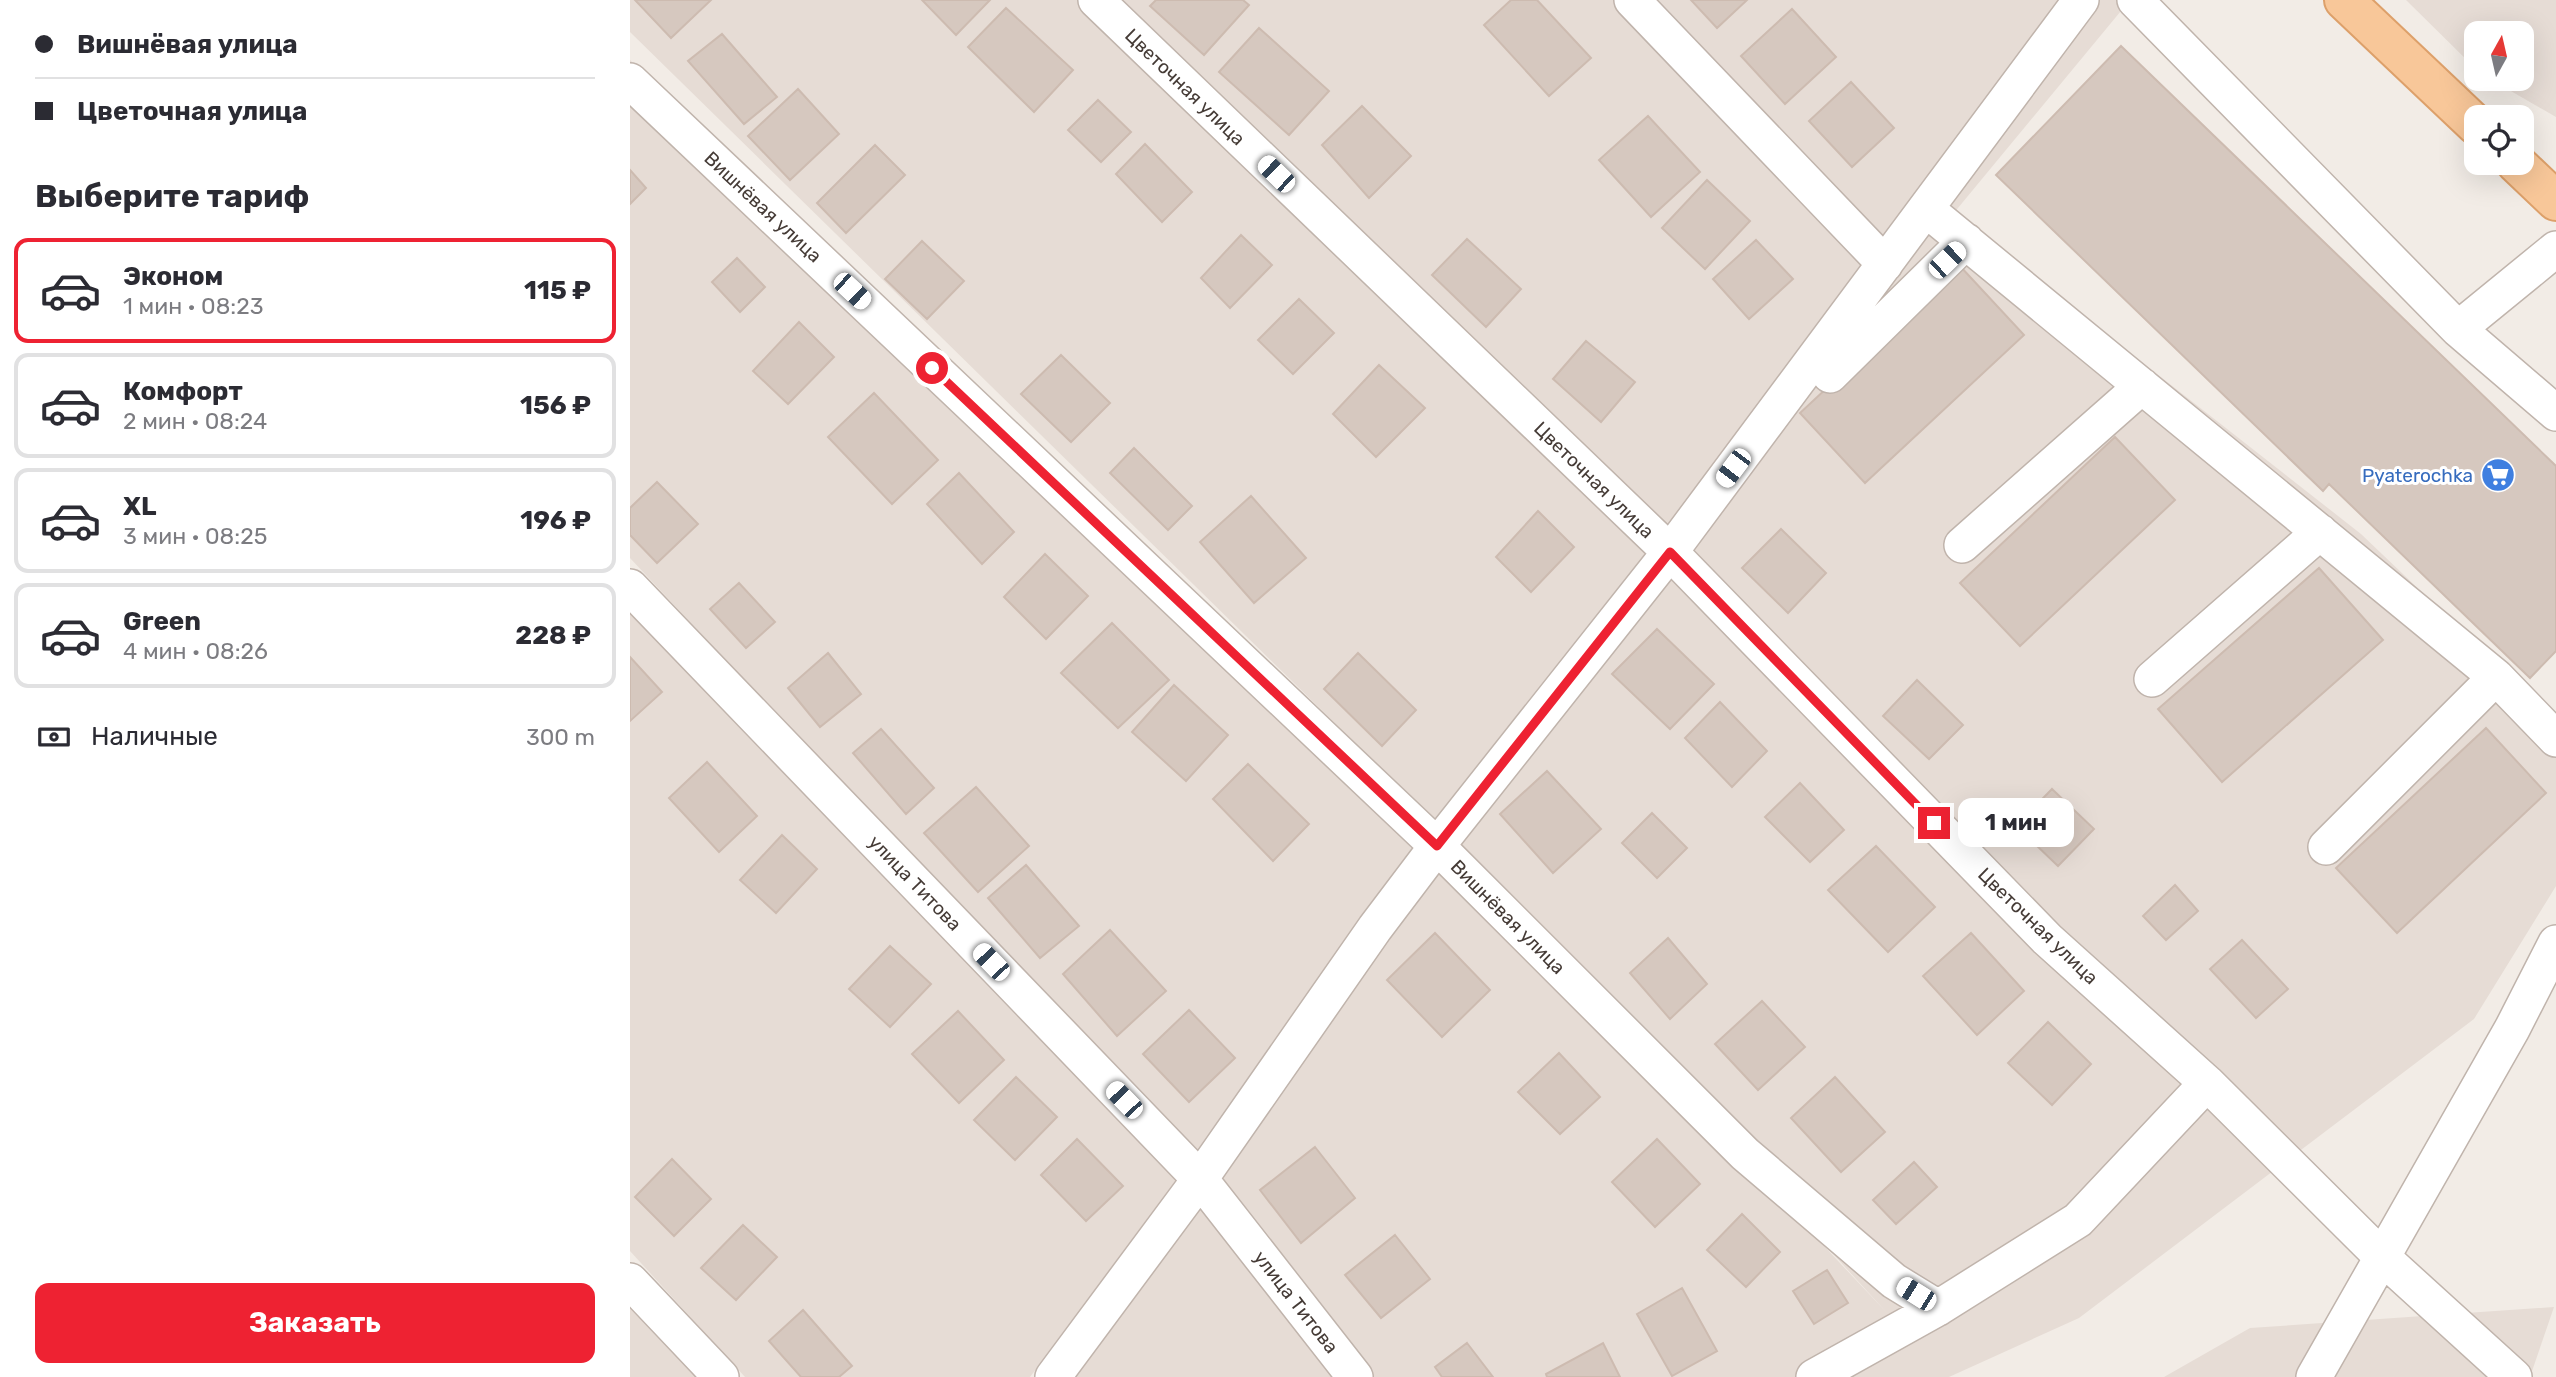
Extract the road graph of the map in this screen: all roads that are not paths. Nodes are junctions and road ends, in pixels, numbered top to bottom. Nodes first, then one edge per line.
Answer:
1 (1096, 0) edge
2 (1632, 0) edge
3 (2081, 0) edge
4 (2135, 0) edge
5 (2344, 0) edge
6 (630, 81) edge
7 (2464, 114) edge
8 (2529, 175) edge
9 (2556, 201) edge
10 (1926, 209) junction
11 (1966, 241) junction
12 (2556, 249) edge
13 (1885, 264) junction
14 (2458, 329) junction
15 (1830, 375) dead end
16 (2142, 386) junction
17 (2556, 413) edge
18 (2320, 532) junction
19 (1962, 545) dead end
20 (1670, 552) junction
21 (630, 587) edge
22 (2496, 677) junction
23 (2152, 680) dead end
24 (2556, 739) edge
25 (1437, 846) junction
26 (2326, 847) dead end
27 (2556, 943) edge
28 (2207, 1083) junction
29 (1200, 1179) junction
30 (2382, 1257) junction
31 (630, 1281) edge
32 (1938, 1308) junction
33 (721, 1377) edge
34 (1053, 1377) edge
35 (1356, 1377) edge
36 (1814, 1377) edge
37 (2314, 1377) edge
38 (2514, 1377) edge

1 - 20 street, Цветочная улица
2 - 13 street
3 - 10 street
4 - 14 street
5 - 7 main road
6 - 25 street, Вишнёвая улица
8 - 9 main road
10 - 11 street
10 - 13 street
11 - 15 street
11 - 16 street
12 - 14 street
13 - 20 street
14 - 17 street
16 - 18 street
16 - 19 street
18 - 22 street
18 - 23 street
20 - 25 street
20 - 28 street, Цветочная улица
21 - 29 street, улица Титова
22 - 24 street
22 - 26 street
25 - 29 street
25 - 32 street, Вишнёвая улица
27 - 30 street
28 - 30 street, Цветочная улица
28 - 32 street
29 - 34 street
29 - 35 street, улица Титова
30 - 37 street
30 - 38 street, Цветочная улица
31 - 33 street
32 - 36 street

